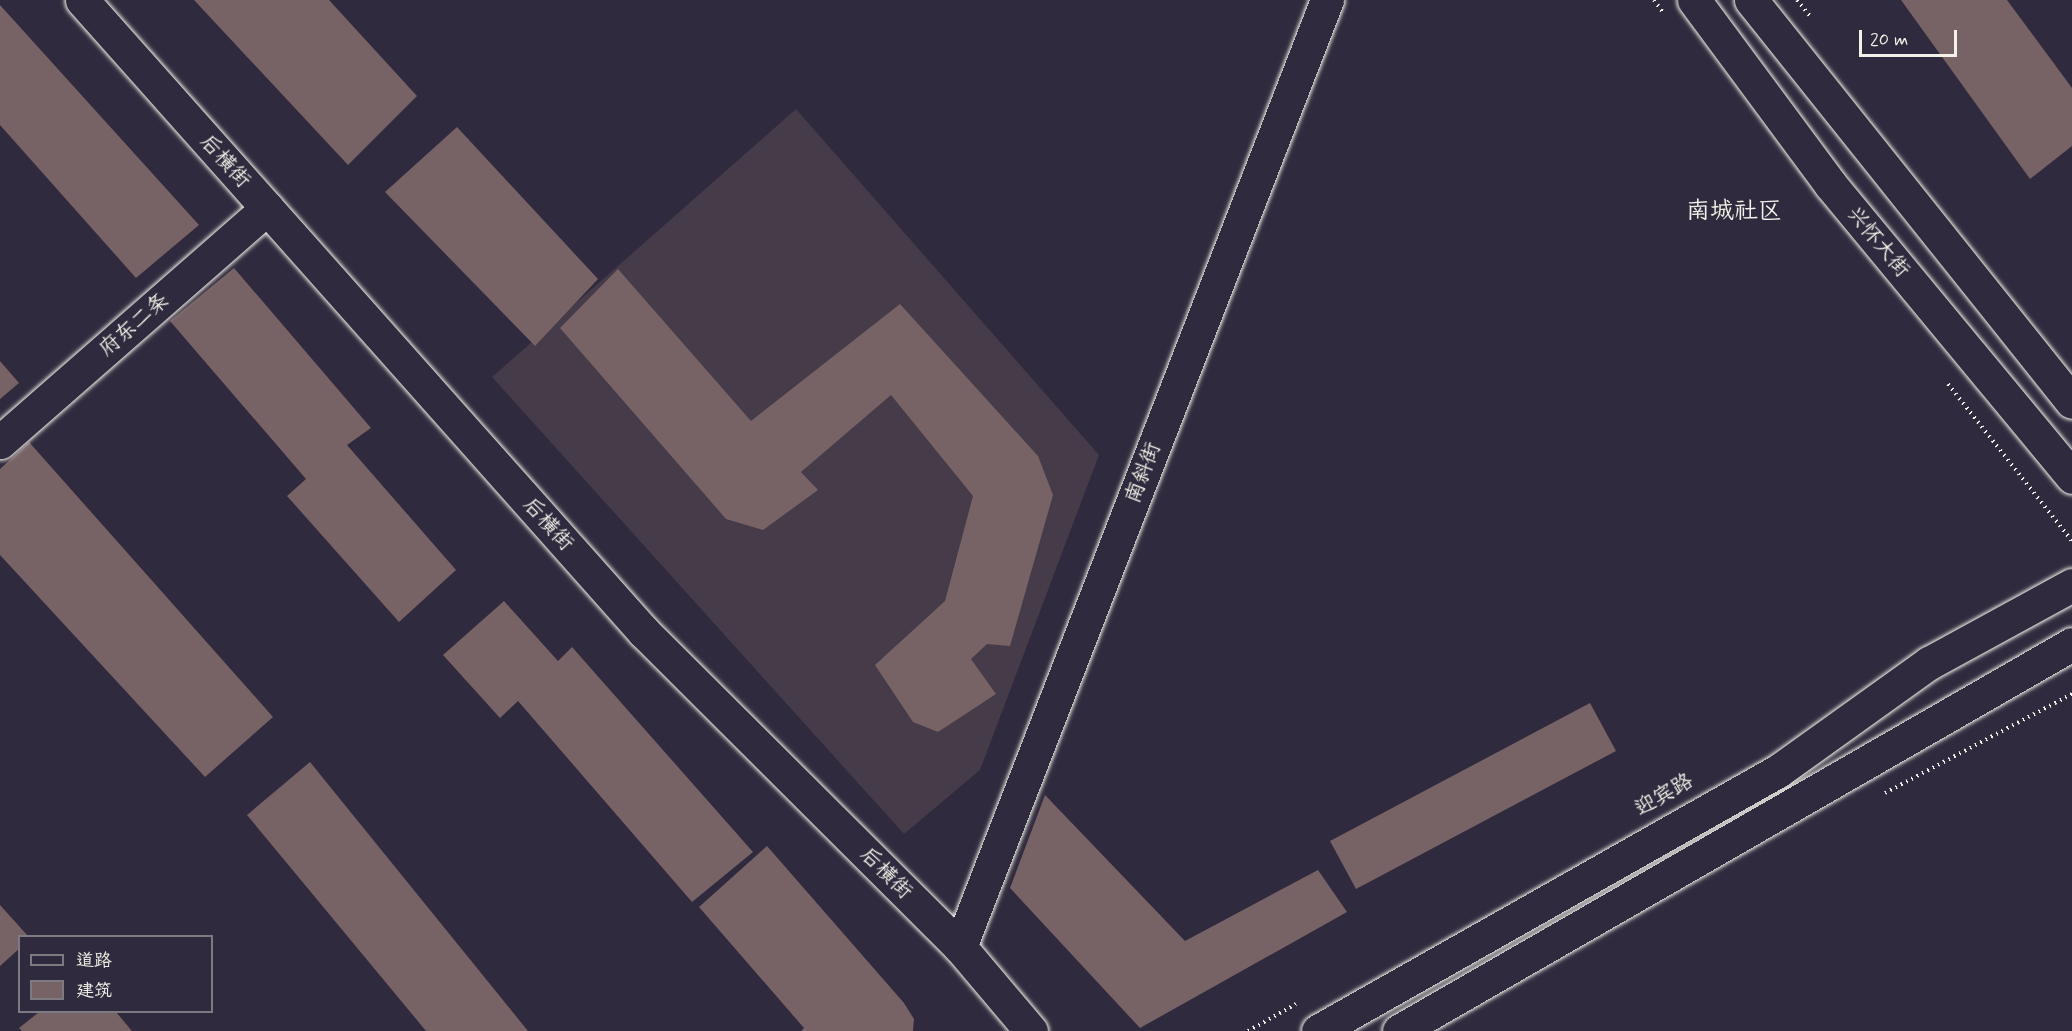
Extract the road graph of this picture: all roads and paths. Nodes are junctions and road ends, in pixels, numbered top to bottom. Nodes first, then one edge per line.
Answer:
1 (82, 0) edge
2 (1327, 0) edge
3 (1694, 0) edge
4 (1750, 0) edge
5 (267, 208) junction
6 (2072, 402) edge
7 (0, 442) edge
8 (2072, 477) edge
9 (2072, 585) edge
10 (2072, 644) edge
11 (960, 947) junction
12 (1299, 1002) dead end
13 (1031, 1031) edge
14 (1248, 1031) edge
15 (1318, 1031) edge
16 (1398, 1031) edge

1 - 5 street, 后横街
2 - 11 street, 南斜街
3 - 8 street, 兴怀大街
4 - 6 street
5 - 7 street, 府东二条
5 - 11 street, 后横街
9 - 15 street, 迎宾路
10 - 16 street
11 - 13 street, 后横街
12 - 14 path

